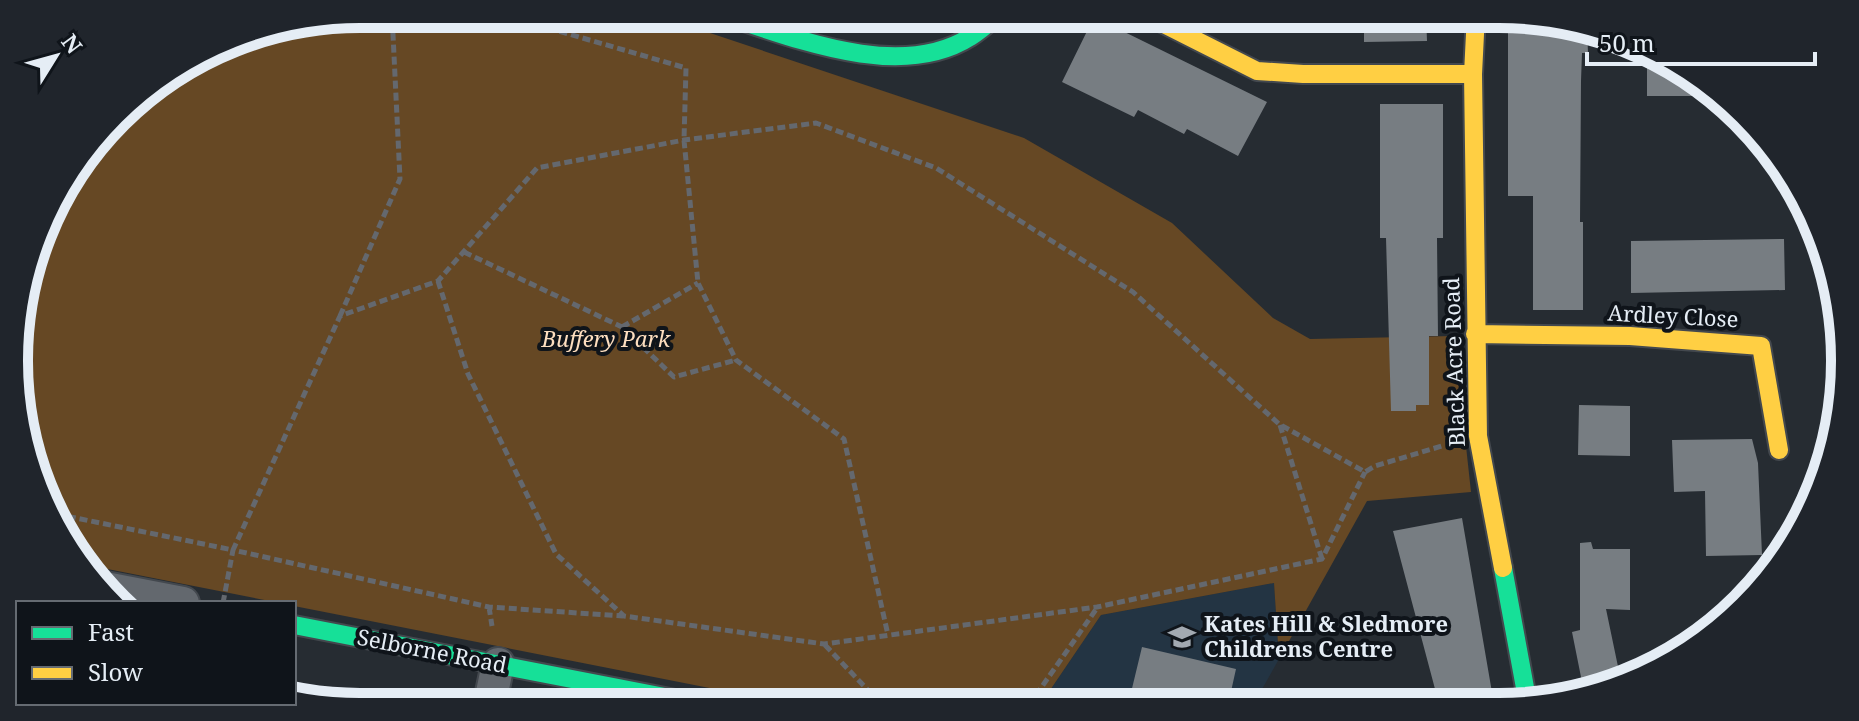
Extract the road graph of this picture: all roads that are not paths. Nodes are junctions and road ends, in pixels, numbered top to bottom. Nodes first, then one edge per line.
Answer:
1 (767, 28) edge
2 (981, 28) edge
3 (1172, 28) edge
4 (1475, 28) edge
5 (1473, 74) junction
6 (1475, 334) junction
7 (1779, 450) dead end
8 (121, 591) edge
9 (173, 601) edge
10 (296, 625) edge
11 (498, 664) junction
12 (1526, 691) edge
13 (492, 693) edge
14 (645, 693) edge

1 - 2 street
3 - 5 street
4 - 5 street, Black Acre Road
5 - 6 street, Black Acre Road
6 - 7 street, Ardley Close
6 - 12 street, Black Acre Road
8 - 9 street
10 - 11 street, Selborne Road
11 - 13 street
11 - 14 street, Selborne Road

